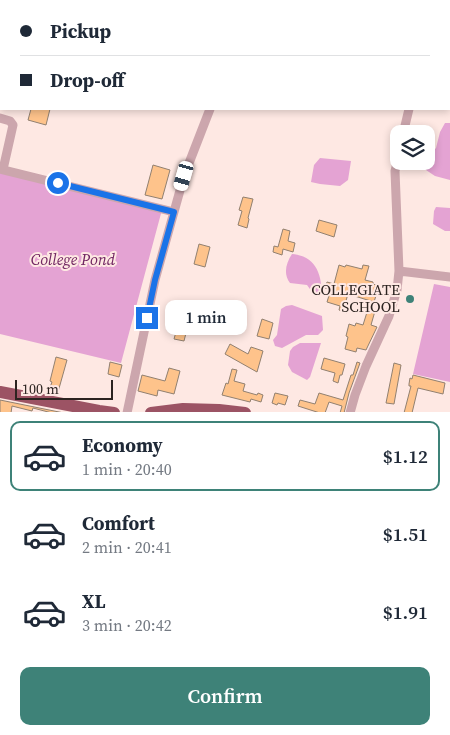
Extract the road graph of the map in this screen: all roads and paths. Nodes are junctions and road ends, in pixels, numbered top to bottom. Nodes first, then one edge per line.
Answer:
1 (210, 110) edge
2 (409, 110) edge
3 (0, 118) edge
4 (405, 125) edge
5 (2, 167) edge
6 (395, 170) edge
7 (174, 212) junction
8 (399, 271) junction
9 (450, 278) edge
10 (0, 392) edge
11 (114, 412) edge
12 (127, 412) edge
13 (151, 412) edge
14 (245, 412) edge
15 (350, 412) edge

1 - 7 street
2 - 4 street
3 - 5 street
5 - 7 street
6 - 8 street
7 - 12 street
8 - 9 street
8 - 15 street
10 - 11 highway
13 - 14 highway

